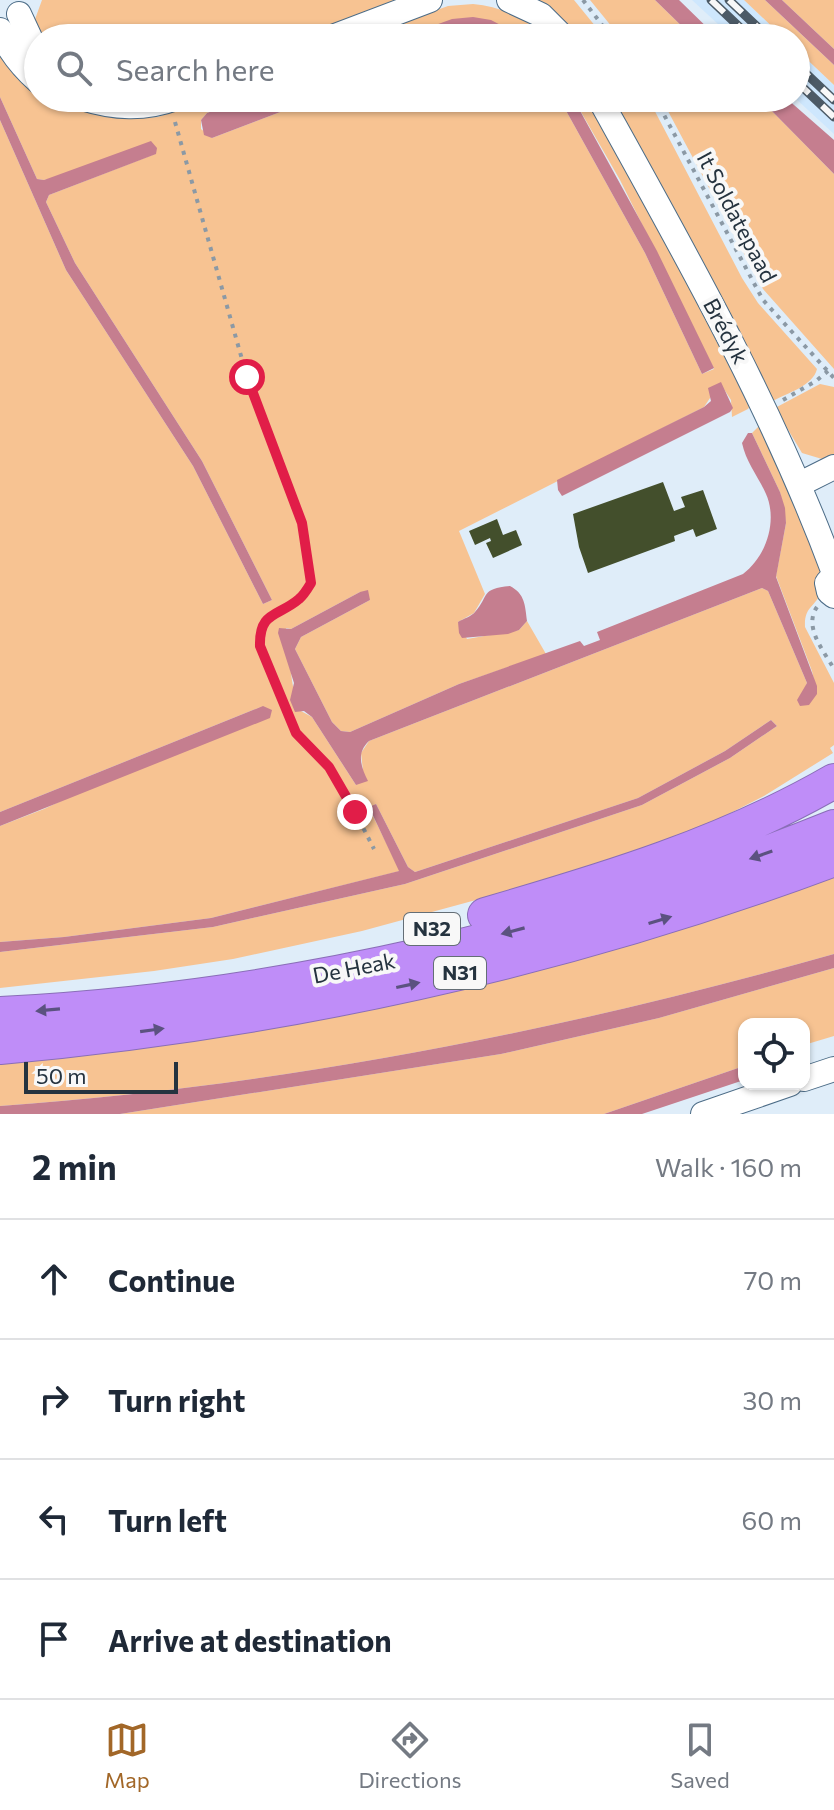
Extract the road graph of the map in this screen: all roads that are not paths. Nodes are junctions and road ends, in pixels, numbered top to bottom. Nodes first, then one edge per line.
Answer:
1 (430, 0) edge
2 (509, 0) edge
3 (367, 24) edge
4 (550, 24) edge
5 (0, 30) edge
6 (24, 66) edge
7 (607, 112) edge
8 (834, 467) edge
9 (800, 484) junction
10 (833, 584) edge
11 (834, 781) edge
12 (834, 827) edge
13 (834, 859) edge
14 (152, 1000) junction
15 (0, 1014) edge
16 (0, 1047) edge
17 (834, 1069) edge
18 (810, 1077) edge
19 (773, 1090) edge
20 (703, 1114) edge

1 - 3 street
2 - 4 street
5 - 6 street
7 - 9 street, Brédyk
8 - 9 street
9 - 10 street, Brédyk
11 - 14 highway, N32
12 -> 14 highway, De Heak / N31
16 -> 13 highway, De Heak / N31
14 -> 15 highway, De Heak / N31
17 - 18 street
19 - 20 street

